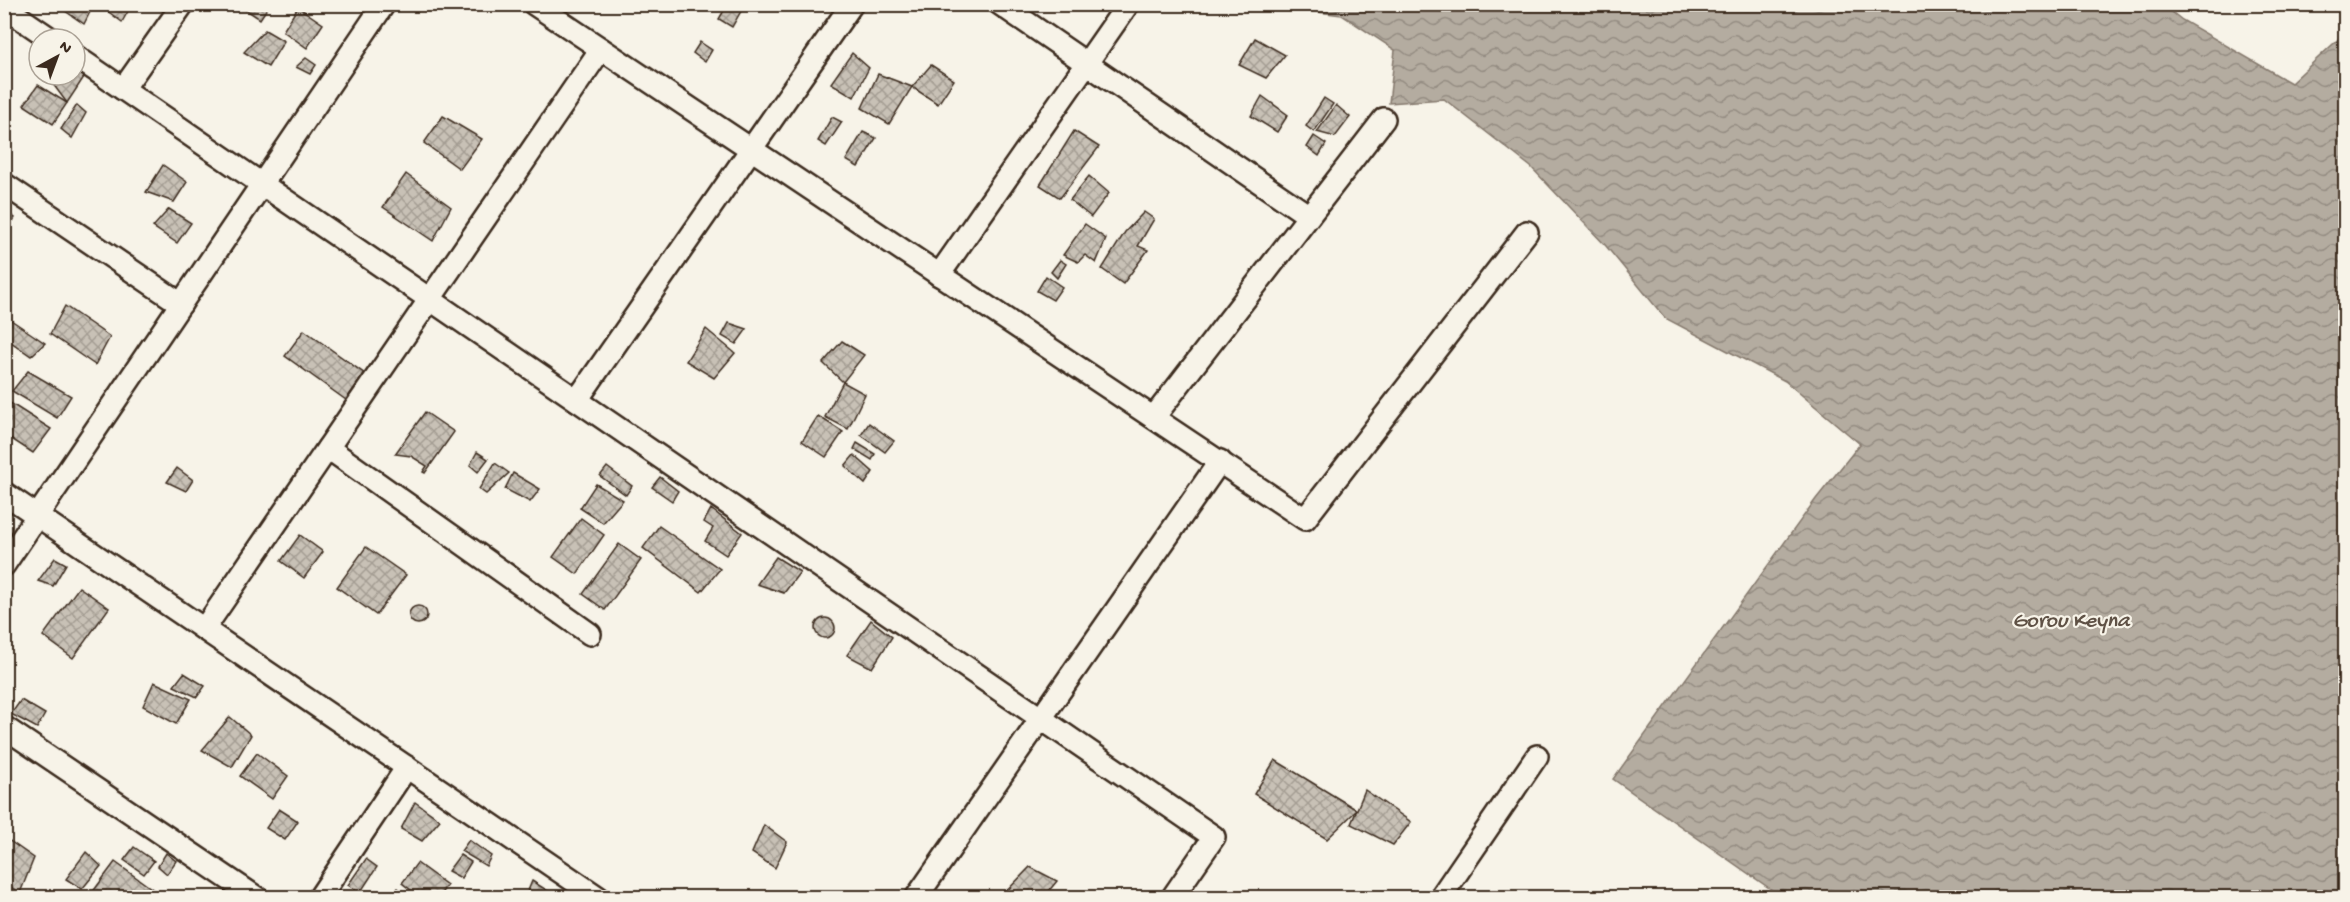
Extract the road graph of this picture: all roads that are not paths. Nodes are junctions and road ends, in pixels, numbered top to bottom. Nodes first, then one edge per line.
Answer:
1 (183, 4) edge
2 (384, 4) edge
3 (534, 4) edge
4 (852, 4) edge
5 (1000, 4) edge
6 (1128, 4) edge
7 (7, 7) edge
8 (34, 27) edge
9 (601, 49) junction
10 (1087, 63) junction
11 (87, 64) edge
12 (123, 89) junction
13 (1384, 119) dead end
14 (751, 149) junction
15 (4, 184) edge
16 (262, 184) junction
17 (1309, 216) junction
18 (1527, 232) dead end
19 (939, 275) junction
20 (430, 299) junction
21 (181, 304) junction
22 (577, 400) junction
23 (1154, 417) junction
24 (328, 448) junction
25 (1220, 461) junction
26 (4, 494) edge
27 (38, 516) junction
28 (4, 565) edge
29 (204, 629) junction
30 (590, 634) dead end
31 (1041, 719) junction
32 (4, 727) edge
33 (1537, 756) dead end
34 (407, 767) junction
35 (257, 897) edge
36 (319, 897) edge
37 (599, 897) edge
38 (916, 897) edge
39 (1172, 897) edge
40 (1440, 897) edge

1 - 12 street
2 - 16 street
3 - 9 street
4 - 14 street
5 - 10 street
6 - 10 street
7 - 8 street
9 - 14 street
9 - 20 street
10 - 17 street
10 - 19 street
11 - 12 street
12 - 16 street
13 - 17 street
14 - 19 street
14 - 22 street
15 - 21 street
16 - 20 street
16 - 21 street
17 - 23 street
18 - 25 street
19 - 23 street
20 - 22 street
20 - 24 street
21 - 27 street
22 - 31 street
23 - 25 street
24 - 29 street
24 - 30 street
25 - 31 street
26 - 27 street
27 - 28 street
27 - 29 street
29 - 34 street
31 - 38 street
31 - 39 street
32 - 35 street
33 - 40 street
34 - 36 street
34 - 37 street

